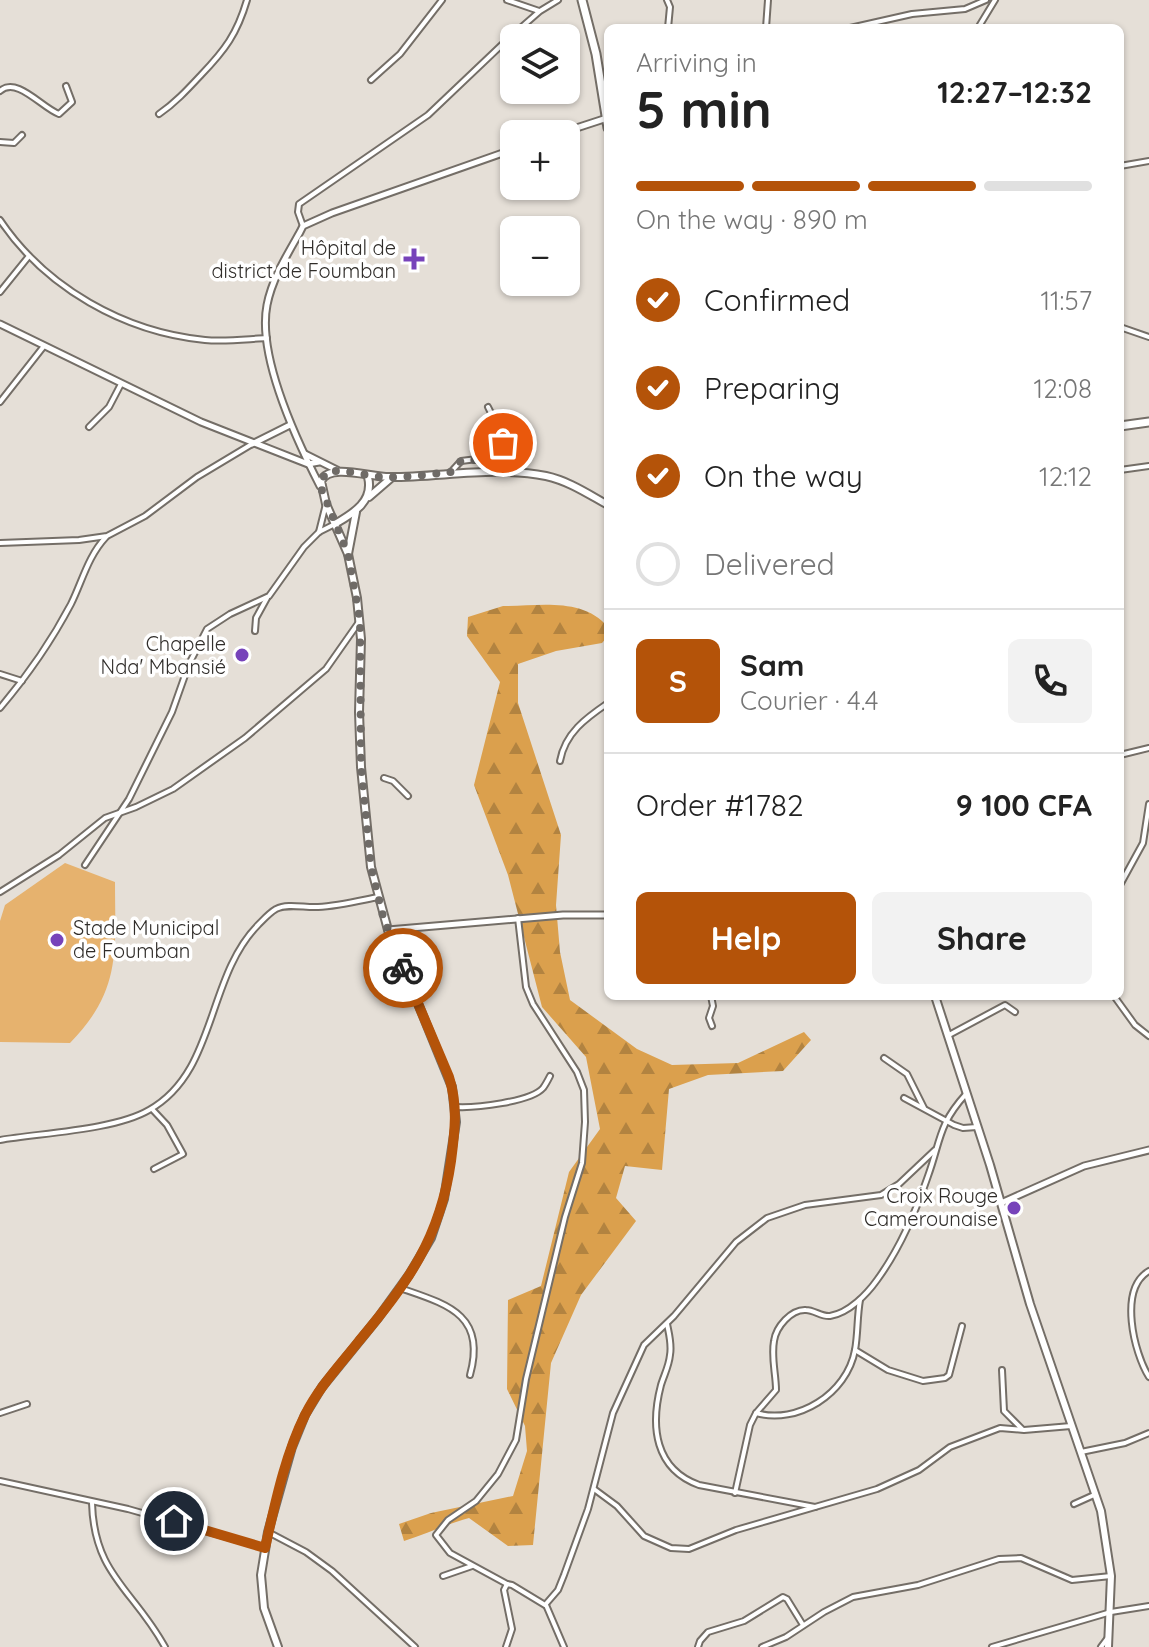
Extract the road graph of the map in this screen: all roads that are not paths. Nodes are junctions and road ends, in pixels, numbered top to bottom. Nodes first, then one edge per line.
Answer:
1 (247, 0) edge
2 (442, 0) edge
3 (507, 0) edge
4 (558, 0) edge
5 (582, 0) edge
6 (668, 0) edge
7 (768, 0) edge
8 (986, 0) edge
9 (995, 0) edge
10 (540, 11) junction
11 (668, 24) edge
12 (766, 24) edge
13 (868, 24) edge
14 (980, 24) edge
15 (371, 80) dead end
16 (66, 86) dead end
17 (0, 91) edge
18 (604, 97) edge
19 (159, 114) dead end
20 (604, 114) edge
21 (580, 125) edge
22 (22, 135) dead end
23 (0, 142) edge
24 (500, 154) edge
25 (1149, 161) edge
26 (1124, 165) edge
27 (0, 220) edge
28 (303, 226) junction
29 (29, 256) junction
30 (0, 292) edge
31 (0, 324) edge
32 (1124, 328) edge
33 (1149, 337) edge
34 (267, 338) junction
35 (44, 346) junction
36 (121, 384) junction
37 (0, 402) edge
38 (488, 407) dead end
39 (1149, 422) edge
40 (290, 425) junction
41 (1124, 425) edge
42 (89, 427) dead end
43 (252, 444) junction
44 (304, 454) junction
45 (319, 462) junction
46 (308, 464) junction
47 (1149, 466) edge
48 (1124, 469) edge
49 (337, 470) junction
50 (451, 472) junction
51 (368, 477) junction
52 (392, 478) junction
53 (321, 488) junction
54 (367, 499) junction
55 (604, 503) edge
56 (326, 504) junction
57 (356, 512) junction
58 (335, 524) junction
59 (319, 532) junction
60 (107, 536) junction
61 (0, 543) edge
62 (348, 554) junction
63 (269, 596) junction
64 (360, 620) junction
65 (255, 631) dead end
66 (0, 674) edge
67 (22, 681) junction
68 (604, 706) edge
69 (0, 708) edge
70 (1149, 748) edge
71 (1124, 754) edge
72 (560, 761) dead end
73 (384, 778) dead end
74 (408, 796) dead end
75 (1149, 804) edge
76 (121, 811) junction
77 (85, 865) dead end
78 (1124, 878) edge
79 (0, 892) edge
80 (378, 897) junction
81 (604, 915) edge
82 (518, 918) junction
83 (388, 930) junction
84 (712, 1000) edge
85 (936, 1000) edge
86 (1117, 1000) edge
87 (1015, 1012) dead end
88 (712, 1026) dead end
89 (949, 1035) junction
90 (1149, 1036) edge
91 (884, 1058) dead end
92 (550, 1076) dead end
93 (966, 1094) junction
94 (904, 1098) dead end
95 (456, 1107) junction
96 (924, 1108) junction
97 (152, 1109) junction
98 (945, 1121) junction
99 (977, 1127) junction
100 (0, 1140) edge
101 (935, 1150) junction
102 (1149, 1150) edge
103 (154, 1169) dead end
104 (1001, 1203) junction
105 (1149, 1271) edge
106 (400, 1288) junction
107 (860, 1300) junction
108 (667, 1324) junction
109 (962, 1326) dead end
110 (855, 1350) junction
111 (1002, 1370) dead end
112 (470, 1375) dead end
113 (1149, 1377) edge
114 (27, 1404) dead end
115 (0, 1413) edge
116 (756, 1413) junction
117 (1071, 1426) junction
118 (1024, 1430) junction
119 (1149, 1433) edge
120 (1081, 1452) junction
121 (0, 1481) edge
122 (594, 1489) junction
123 (735, 1493) junction
124 (1096, 1493) junction
125 (92, 1502) junction
126 (1074, 1504) dead end
127 (820, 1508) junction
128 (268, 1532) junction
129 (265, 1548) junction
130 (472, 1566) junction
131 (443, 1576) dead end
132 (1111, 1576) junction
133 (507, 1584) junction
134 (545, 1605) junction
135 (1149, 1606) edge
136 (1111, 1612) junction
137 (803, 1625) junction
138 (1108, 1637) junction
139 (508, 1646) edge
140 (165, 1647) edge
141 (278, 1647) edge
142 (415, 1647) edge
143 (564, 1647) edge
144 (698, 1647) edge
145 (762, 1647) edge
146 (992, 1647) edge
147 (1101, 1647) edge
148 (1108, 1647) edge

1 - 19 street
2 - 15 street
3 - 10 street
4 - 10 street
5 - 18 highway
6 - 11 street
7 - 12 street
8 - 13 street
9 - 14 street
10 - 28 street
16 - 17 street
20 - 21 street
22 - 23 street
24 - 28 street
25 - 26 street
27 - 29 street
28 - 34 street
29 - 30 street
29 - 34 street
31 - 35 street
32 - 33 street
34 - 40 street
35 - 36 street
35 - 37 street
36 - 42 street
36 - 43 street
38 - 50 street
39 - 41 highway
40 - 43 street
40 - 44 street
43 - 46 street
43 - 60 street
44 - 45 street
44 - 46 street
45 - 46 street
45 - 49 street
46 - 53 street
47 - 48 street
49 - 51 main road
49 - 53 main road
50 - 52 main road
50 - 55 main road
51 - 52 main road
51 - 54 main road
52 - 54 main road
53 - 56 main road
54 - 57 main road
56 - 58 main road
56 - 59 street
57 - 58 main road
57 - 62 main road
58 - 59 street
58 - 62 main road
59 - 63 street
60 - 61 street
60 - 67 street
62 - 64 main road
63 - 65 street
63 - 76 street
64 - 76 street
64 - 80 main road
66 - 67 street
67 - 69 street
68 - 72 street
70 - 71 street
73 - 74 street
75 - 78 street
76 - 77 street
76 - 79 street
80 - 83 main road
80 - 97 street
81 - 82 street
82 - 83 street
82 - 130 street
83 - 95 main road
84 - 88 street
85 - 89 main road
86 - 90 street
87 - 89 street
89 - 93 main road
91 - 96 street
92 - 95 street
93 - 98 street
93 - 99 main road
94 - 96 street
95 - 106 main road
96 - 98 street
97 - 100 street
97 - 103 street
98 - 99 street
98 - 101 street
99 - 104 main road
101 - 107 street
101 - 108 street
102 - 104 street
104 - 117 main road
105 - 113 street
106 - 112 street
106 - 128 main road
107 - 110 street
107 - 116 street
108 - 122 street
108 - 123 street
109 - 110 street
110 - 116 street
111 - 118 street
114 - 115 street
116 - 123 street
117 - 118 street
117 - 120 main road
118 - 127 street
119 - 120 street
120 - 124 main road
121 - 125 street
122 - 127 street
122 - 134 street
123 - 127 street
124 - 126 street
124 - 132 main road
125 - 129 street
125 - 140 street
128 - 129 main road
128 - 142 street
129 - 141 main road
130 - 131 street
130 - 133 street
132 - 136 main road
132 - 137 street
133 - 134 street
133 - 139 street
134 - 143 street
135 - 136 street
136 - 138 main road
136 - 146 street
137 - 144 street
137 - 145 street
138 - 147 street
138 - 148 main road

